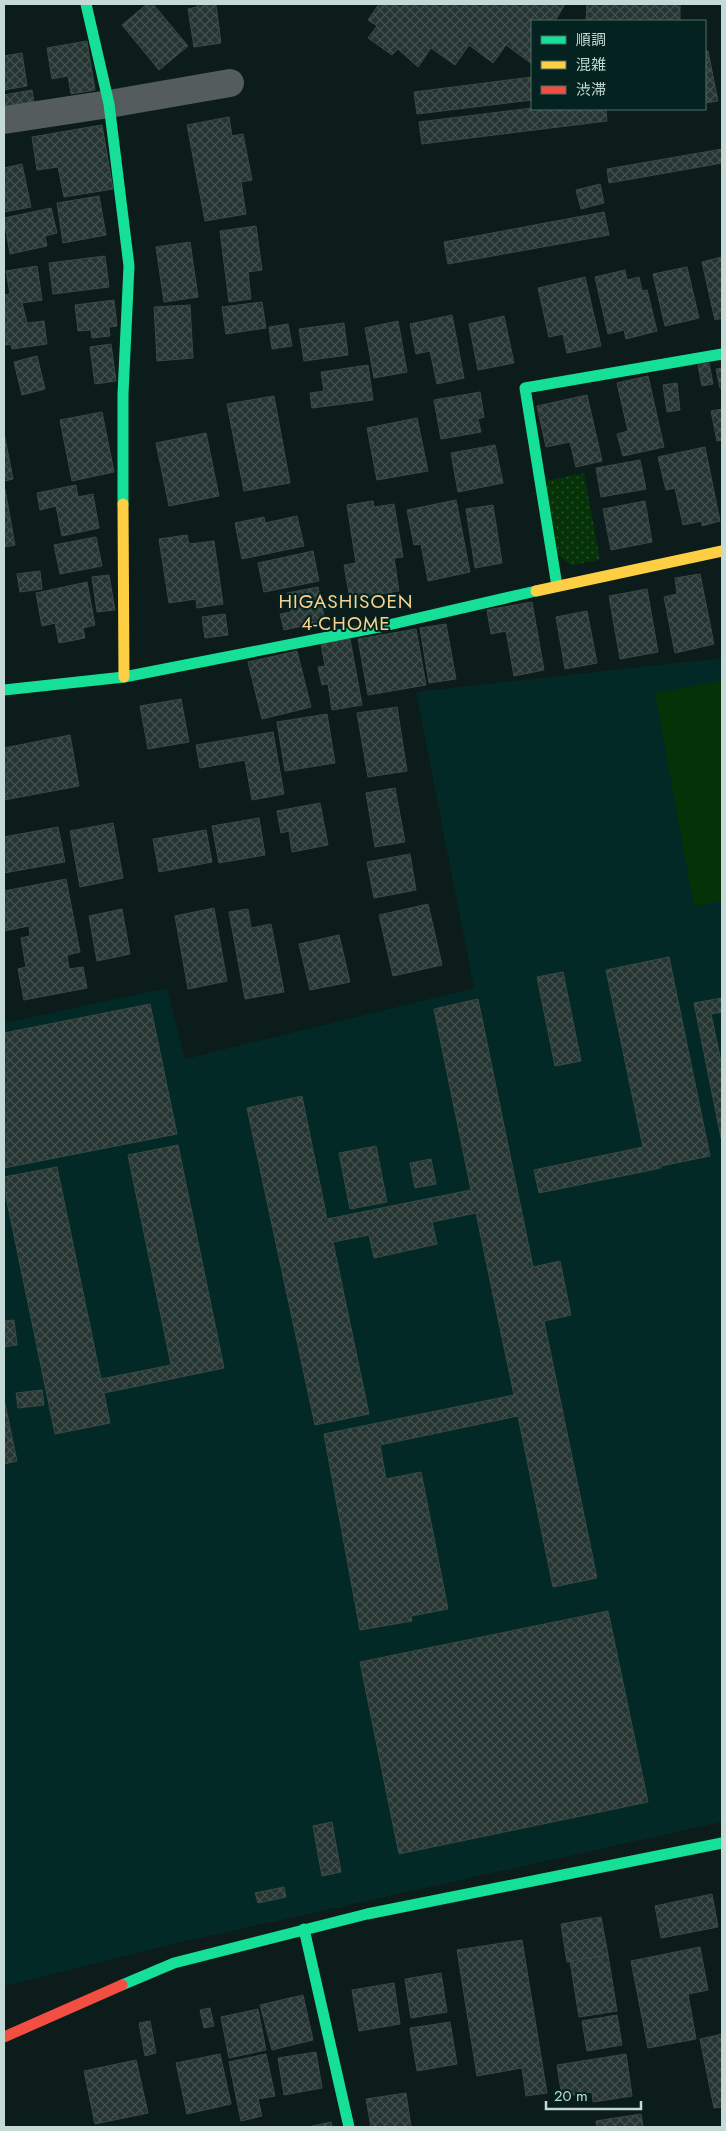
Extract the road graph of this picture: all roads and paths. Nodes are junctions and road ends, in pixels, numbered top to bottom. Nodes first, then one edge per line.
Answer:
1 (86, 4) edge
2 (230, 83) dead end
3 (109, 104) junction
4 (4, 120) edge
5 (722, 354) edge
6 (722, 551) edge
7 (557, 586) junction
8 (124, 677) junction
9 (4, 690) edge
10 (722, 1844) edge
11 (304, 1929) junction
12 (4, 2037) edge
13 (349, 2127) edge

1 - 3 street
2 - 3 street
3 - 4 street
3 - 8 street
5 - 7 street
6 - 7 street
7 - 8 street
8 - 9 street
10 - 11 street
11 - 12 street
11 - 13 street

